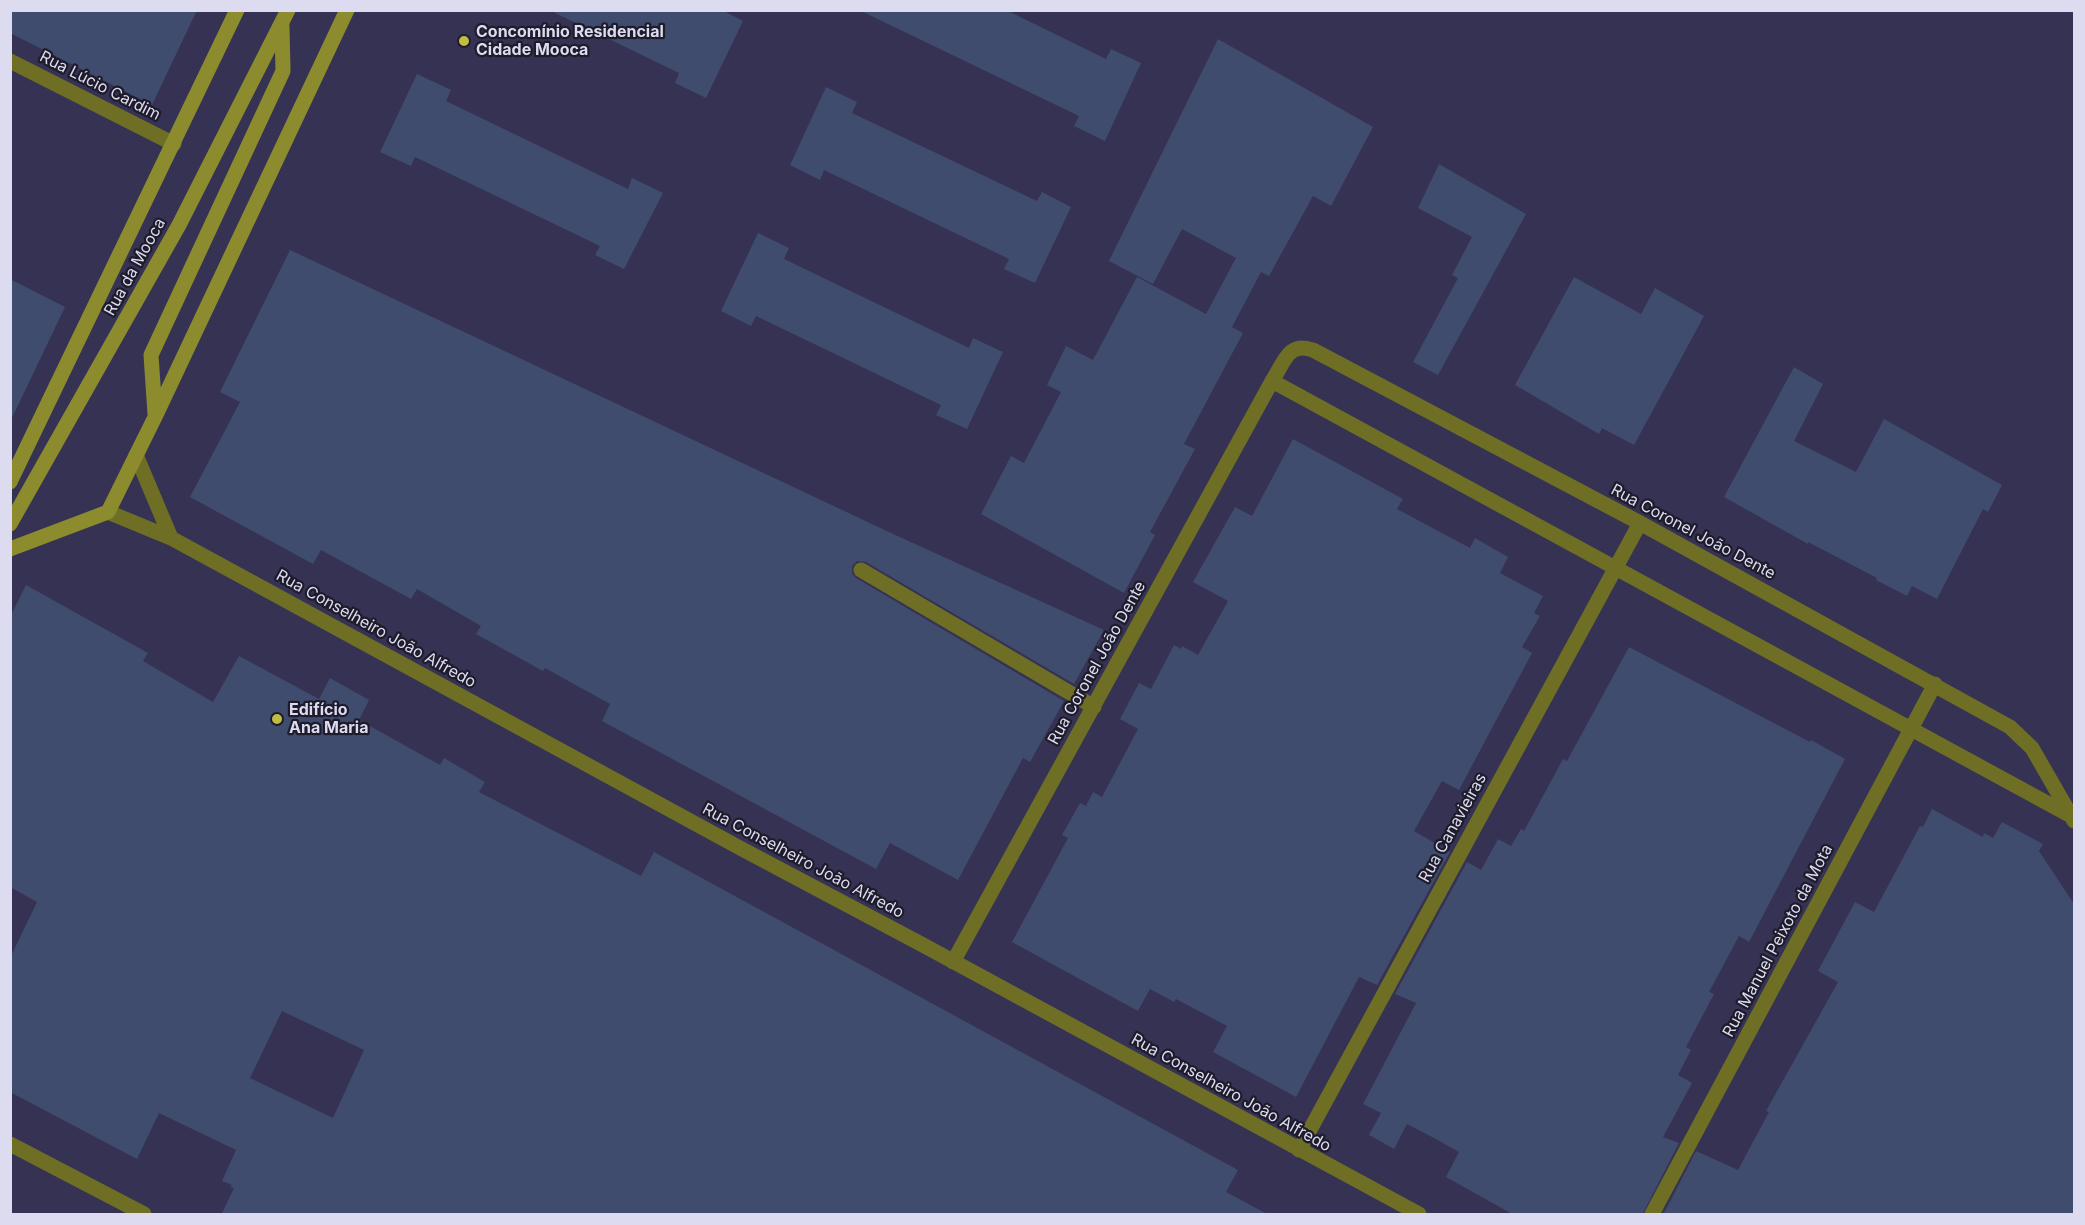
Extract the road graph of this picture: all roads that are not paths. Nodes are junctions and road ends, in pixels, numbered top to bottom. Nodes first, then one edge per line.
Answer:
1 (237, 10) edge
2 (347, 10) edge
3 (285, 17) edge
4 (10, 61) edge
5 (174, 144) junction
6 (1272, 381) junction
7 (156, 415) junction
8 (136, 455) junction
9 (10, 482) edge
10 (108, 512) junction
11 (10, 524) edge
12 (1640, 524) junction
13 (171, 538) junction
14 (10, 549) edge
15 (1615, 568) junction
16 (861, 570) dead end
17 (1935, 684) junction
18 (1094, 708) junction
19 (1912, 730) junction
20 (2073, 819) edge
21 (953, 962) junction
22 (10, 1144) edge
23 (1299, 1150) junction
24 (144, 1215) edge
25 (1419, 1215) edge
26 (1652, 1215) edge

1 - 5 street, Rua da Mooca
2 - 7 street
3 - 7 street
3 - 11 street, Rua da Mooca
4 - 5 street, Rua Lúcio Cardim
5 - 9 street, Rua da Mooca
6 - 12 street, Rua Coronel João Dente
6 - 15 street, Rua Coronel João Dente
6 - 18 street, Rua Coronel João Dente
7 - 8 street
8 - 10 street
8 - 13 street
10 - 13 street, Rua Conselheiro João Alfredo
10 - 14 street
12 - 15 street, Rua Canavieiras
12 - 17 street, Rua Coronel João Dente
13 - 21 street, Rua Conselheiro João Alfredo
15 - 19 street, Rua Coronel João Dente
15 - 23 street, Rua Canavieiras
16 - 18 street
17 - 19 street, Rua Manuel Peixoto da Mota
17 - 20 street, Rua Coronel João Dente
18 - 21 street, Rua Coronel João Dente
19 - 20 street, Rua Coronel João Dente
19 - 26 street, Rua Manuel Peixoto da Mota
21 - 23 street, Rua Conselheiro João Alfredo
22 - 24 street
23 - 25 street, Rua Conselheiro João Alfredo

